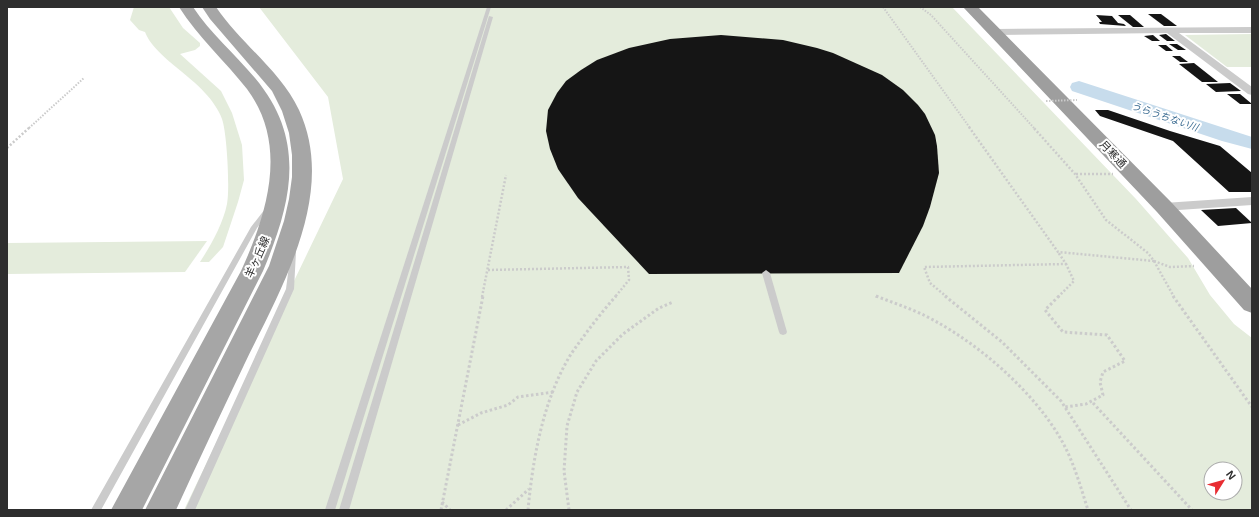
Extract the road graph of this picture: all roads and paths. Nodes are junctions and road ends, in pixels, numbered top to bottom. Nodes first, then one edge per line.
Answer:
1 (186, 7) edge
2 (209, 7) edge
3 (489, 7) edge
4 (494, 7) edge
5 (883, 7) edge
6 (920, 7) edge
7 (970, 7) edge
8 (1252, 30) edge
9 (1170, 31) junction
10 (995, 32) junction
11 (84, 78) dead end
12 (1252, 92) edge
13 (1077, 100) dead end
14 (1046, 101) dead end
15 (7, 148) edge
16 (1075, 174) junction
17 (1114, 174) dead end
18 (506, 175) dead end
19 (278, 196) junction
20 (1252, 201) edge
21 (1164, 207) junction
22 (297, 210) junction
23 (1058, 252) junction
24 (1154, 261) junction
25 (1066, 264) junction
26 (1194, 266) dead end
27 (488, 270) junction
28 (766, 274) dead end
29 (876, 296) dead end
30 (673, 302) dead end
31 (1252, 304) edge
32 (783, 332) dead end
33 (554, 392) junction
34 (1093, 403) junction
35 (1065, 407) junction
36 (1252, 407) edge
37 (457, 426) junction
38 (530, 488) junction
39 (442, 502) junction
40 (96, 510) edge
41 (126, 510) edge
42 (160, 510) edge
43 (190, 510) edge
44 (330, 510) edge
45 (344, 510) edge
46 (441, 510) edge
47 (450, 510) edge
48 (506, 510) edge
49 (528, 510) edge
50 (569, 510) edge
51 (1088, 510) edge
52 (1131, 510) edge
53 (1192, 510) edge

1 - 19 main road, 羊ヶ丘線
2 - 22 main road
3 - 44 lane
4 - 45 lane
5 - 23 path
6 - 16 path
7 - 10 highway, 月寒通
8 - 9 street
9 - 10 street
9 - 12 street
10 - 21 highway, 月寒通
11 - 15 path
13 - 14 path, bridge
16 - 17 path
16 - 24 path
18 - 27 path
19 - 40 lane
19 - 41 main road, 羊ヶ丘線
20 - 21 street
21 - 31 highway, 月寒通
22 - 42 main road
22 - 43 lane
23 - 24 path
23 - 25 path
24 - 26 path
24 - 36 path
25 - 34 path
25 - 35 path
27 - 33 path
27 - 37 path
28 - 32 lane
29 - 51 path
30 - 50 path
33 - 37 path
33 - 38 path
34 - 35 path
34 - 53 path
35 - 52 path
37 - 39 path
38 - 48 path
38 - 49 path
39 - 46 path
39 - 47 path

